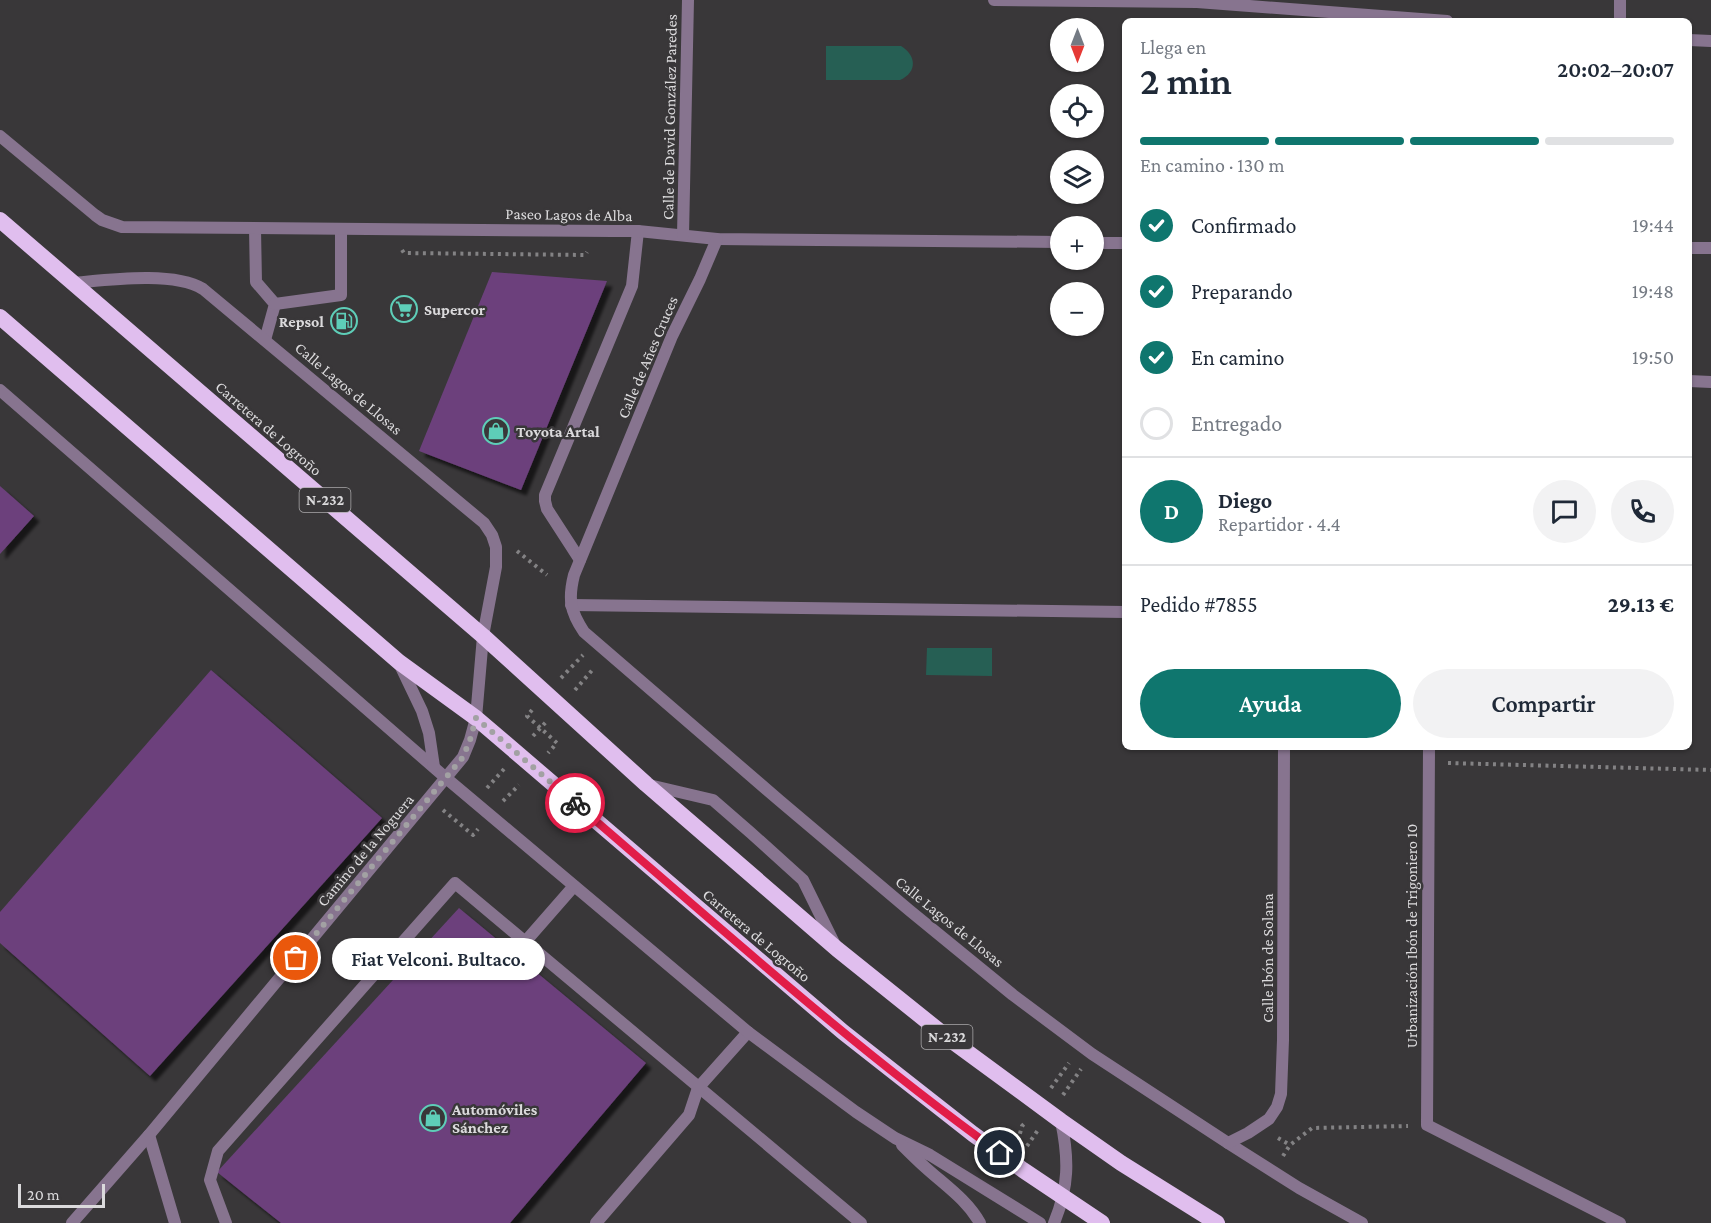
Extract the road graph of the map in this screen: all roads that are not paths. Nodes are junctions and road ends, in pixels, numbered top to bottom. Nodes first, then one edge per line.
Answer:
1 (688, 0) edge
2 (994, 0) edge
3 (1620, 0) edge
4 (1197, 1) edge
5 (1410, 18) edge
6 (1620, 18) edge
7 (1692, 40) edge
8 (1711, 41) edge
9 (0, 136) edge
10 (0, 220) edge
11 (255, 229) junction
12 (341, 229) junction
13 (639, 231) junction
14 (683, 235) junction
15 (717, 239) junction
16 (1050, 242) edge
17 (1104, 243) edge
18 (1122, 243) edge
19 (1692, 248) edge
20 (1711, 248) edge
21 (73, 283) junction
22 (275, 304) junction
23 (0, 317) edge
24 (265, 340) junction
25 (1692, 381) edge
26 (1711, 382) edge
27 (0, 390) edge
28 (580, 560) junction
29 (571, 588) joint
30 (571, 606) junction
31 (1122, 612) edge
32 (483, 636) junction
33 (399, 662) junction
34 (476, 718) junction
35 (1284, 750) edge
36 (1429, 750) edge
37 (434, 767) junction
38 (446, 778) junction
39 (646, 784) junction
40 (574, 886) junction
41 (525, 942) junction
42 (837, 949) junction
43 (748, 1032) junction
44 (698, 1088) junction
45 (1061, 1121) junction
46 (149, 1135) junction
47 (895, 1138) junction
48 (1228, 1143) junction
49 (1064, 1197) junction
50 (72, 1223) edge
51 (175, 1223) edge
52 (226, 1223) edge
53 (596, 1223) edge
54 (861, 1223) edge
55 (980, 1223) edge
56 (1040, 1223) edge
57 (1054, 1223) edge
58 (1102, 1223) edge
59 (1217, 1223) edge
60 (1362, 1223) edge
61 (1620, 1223) edge

1 - 14 street, Calle de David González Paredes
2 - 4 street
3 - 6 street
4 - 5 street
7 - 8 street
9 - 11 street, Paseo Lagos de Alba
10 - 21 highway, Carretera de Logroño / N-232
11 - 12 street, Paseo Lagos de Alba
11 - 22 street
12 - 13 street, Paseo Lagos de Alba
12 - 22 street
13 - 14 street, Paseo Lagos de Alba
13 - 28 street
14 - 15 street, Paseo Lagos de Alba
15 - 16 street, Paseo Lagos de Alba
15 - 28 street, Calle de Añes Cruces
17 - 18 street
19 - 20 street
21 - 24 street, Calle Lagos de Llosas
21 - 32 highway, Carretera de Logroño / N-232
22 - 24 street
23 - 33 highway, Carretera de Logroño
24 - 32 street, Calle Lagos de Llosas
25 - 26 street
27 - 37 street
28 - 29 street, Calle de Añes Cruces
29 - 30 street, Calle Lagos de Llosas
30 - 31 street
30 - 48 street, Calle Lagos de Llosas
32 - 34 street, Camino de la Noguera
32 - 39 highway, Carretera de Logroño / N-232
33 - 34 highway, Carretera de Logroño
33 - 37 street, Carretera de Logroño
34 - 38 street, Camino de la Noguera
34 - 49 highway, Carretera de Logroño
35 - 48 street, Calle Ibón de Solana
36 - 61 street, Urbanización Ibón de Trigoniero 10
37 - 38 street
38 - 40 street
38 - 46 street, Camino de la Noguera
39 - 42 highway, Carretera de Logroño / N-232
39 - 42 street, Carretera de Logroño / N-232
40 - 41 street
40 - 43 street
41 - 44 street
41 - 52 street
42 - 45 highway, Carretera de Logroño / N-232
43 - 44 street
43 - 47 street
44 - 53 street
44 - 54 street
45 - 49 street
45 - 59 highway, Carretera de Logroño / N-232
46 - 50 street, Camino de la Noguera
46 - 51 street
47 - 55 street
47 - 56 street
48 - 60 street, Calle Lagos de Llosas
49 - 57 street
49 - 58 highway, Carretera de Logroño

